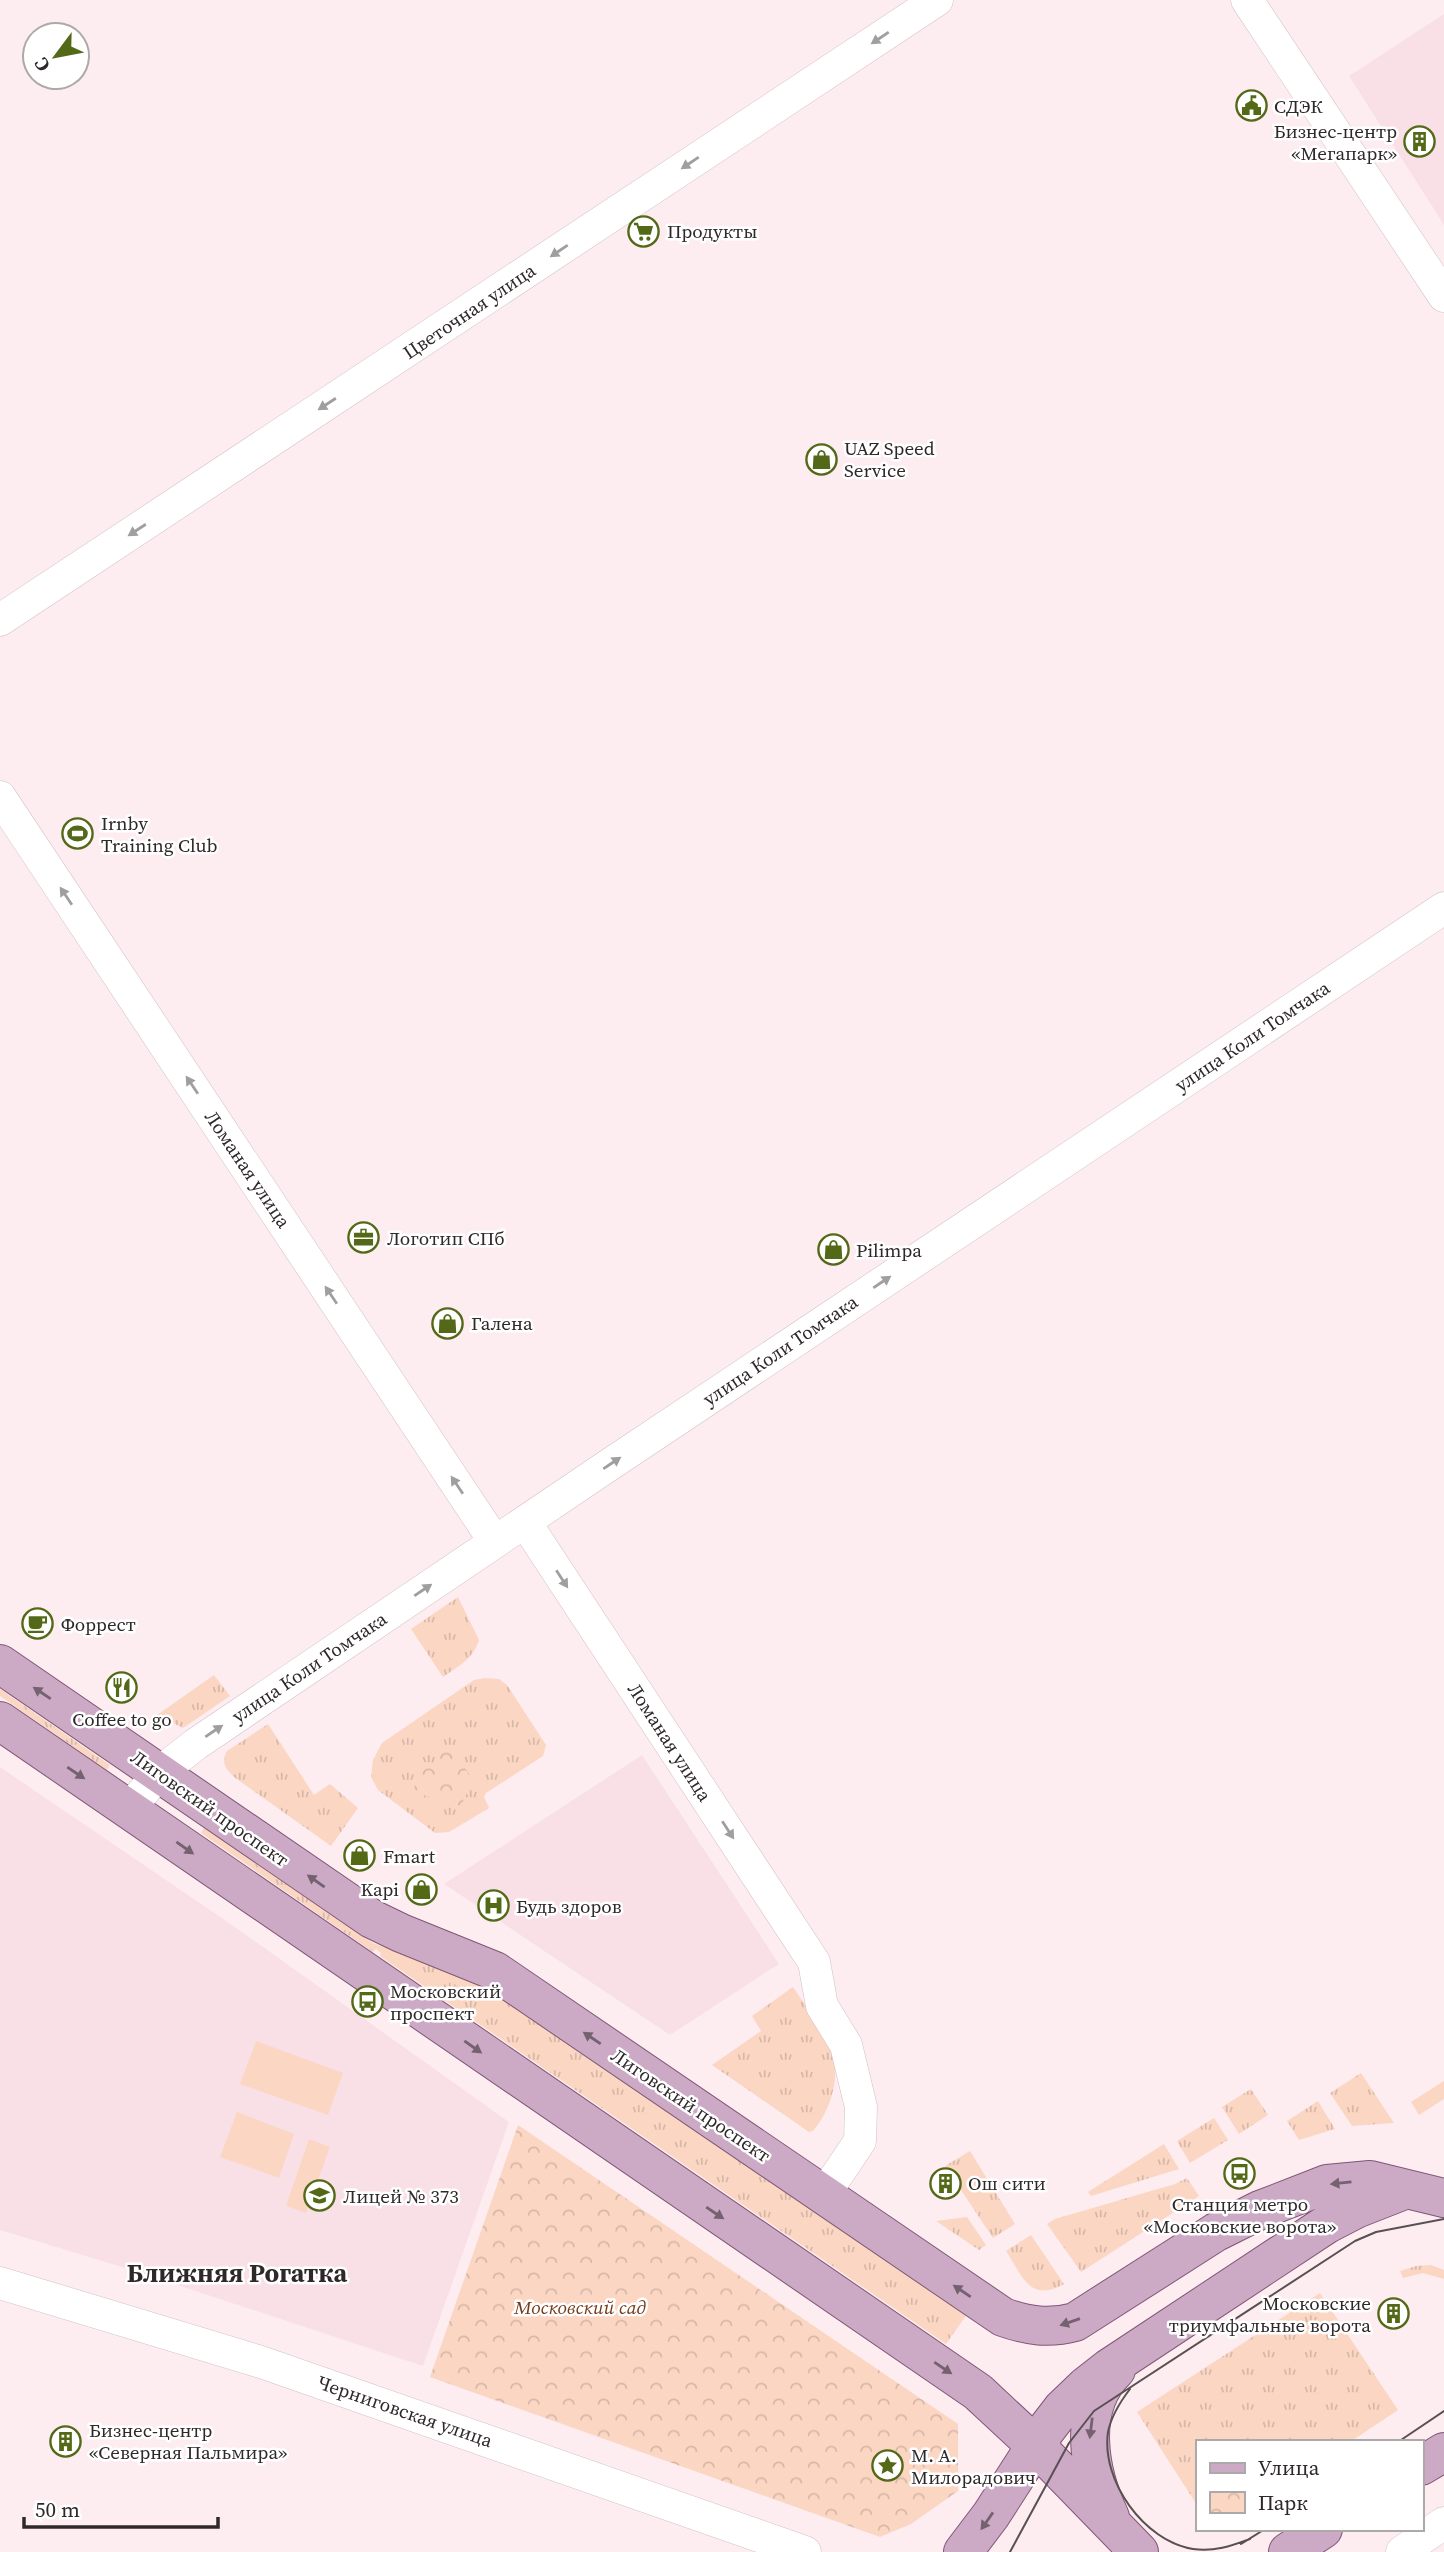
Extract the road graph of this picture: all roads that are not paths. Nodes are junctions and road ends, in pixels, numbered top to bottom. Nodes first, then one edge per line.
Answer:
1 (937, 0) edge
2 (1247, 0) edge
3 (1444, 296) edge
4 (0, 620) edge
5 (0, 797) edge
6 (1444, 908) edge
7 (525, 1522) junction
8 (495, 1542) junction
9 (0, 1664) edge
10 (0, 1721) edge
11 (160, 1772) junction
12 (129, 1809) junction
13 (1426, 2187) edge
14 (823, 2196) junction
15 (1444, 2199) edge
16 (0, 2283) edge
17 (1136, 2351) junction
18 (1036, 2446) junction
19 (1444, 2452) edge
20 (1423, 2465) edge
21 (1444, 2523) edge
22 (1320, 2531) edge
23 (1129, 2543) edge
24 (805, 2552) edge
25 (962, 2552) edge
26 (1288, 2552) edge
27 (1402, 2552) edge

1 -> 4 street, Цветочная улица
2 - 3 street
8 -> 5 street, Ломаная улица
7 -> 6 street, улица Коли Томчака
7 - 8 street, улица Коли Томчака
7 -> 14 street, Ломаная улица
11 -> 8 street, улица Коли Томчака
11 -> 9 main road, Лиговский проспект
10 -> 12 main road
11 - 12 street, улица Коли Томчака
14 -> 11 main road, Лиговский проспект
12 -> 18 main road
13 -> 14 main road, Лиговский проспект
13 - 15 main road, Лиговский проспект
13 - 17 main road
16 - 24 street, Черниговская улица
17 - 18 main road
17 -> 23 main road
18 - 23 main road
18 -> 25 main road
19 - 20 main road
21 - 27 street
22 - 26 main road

